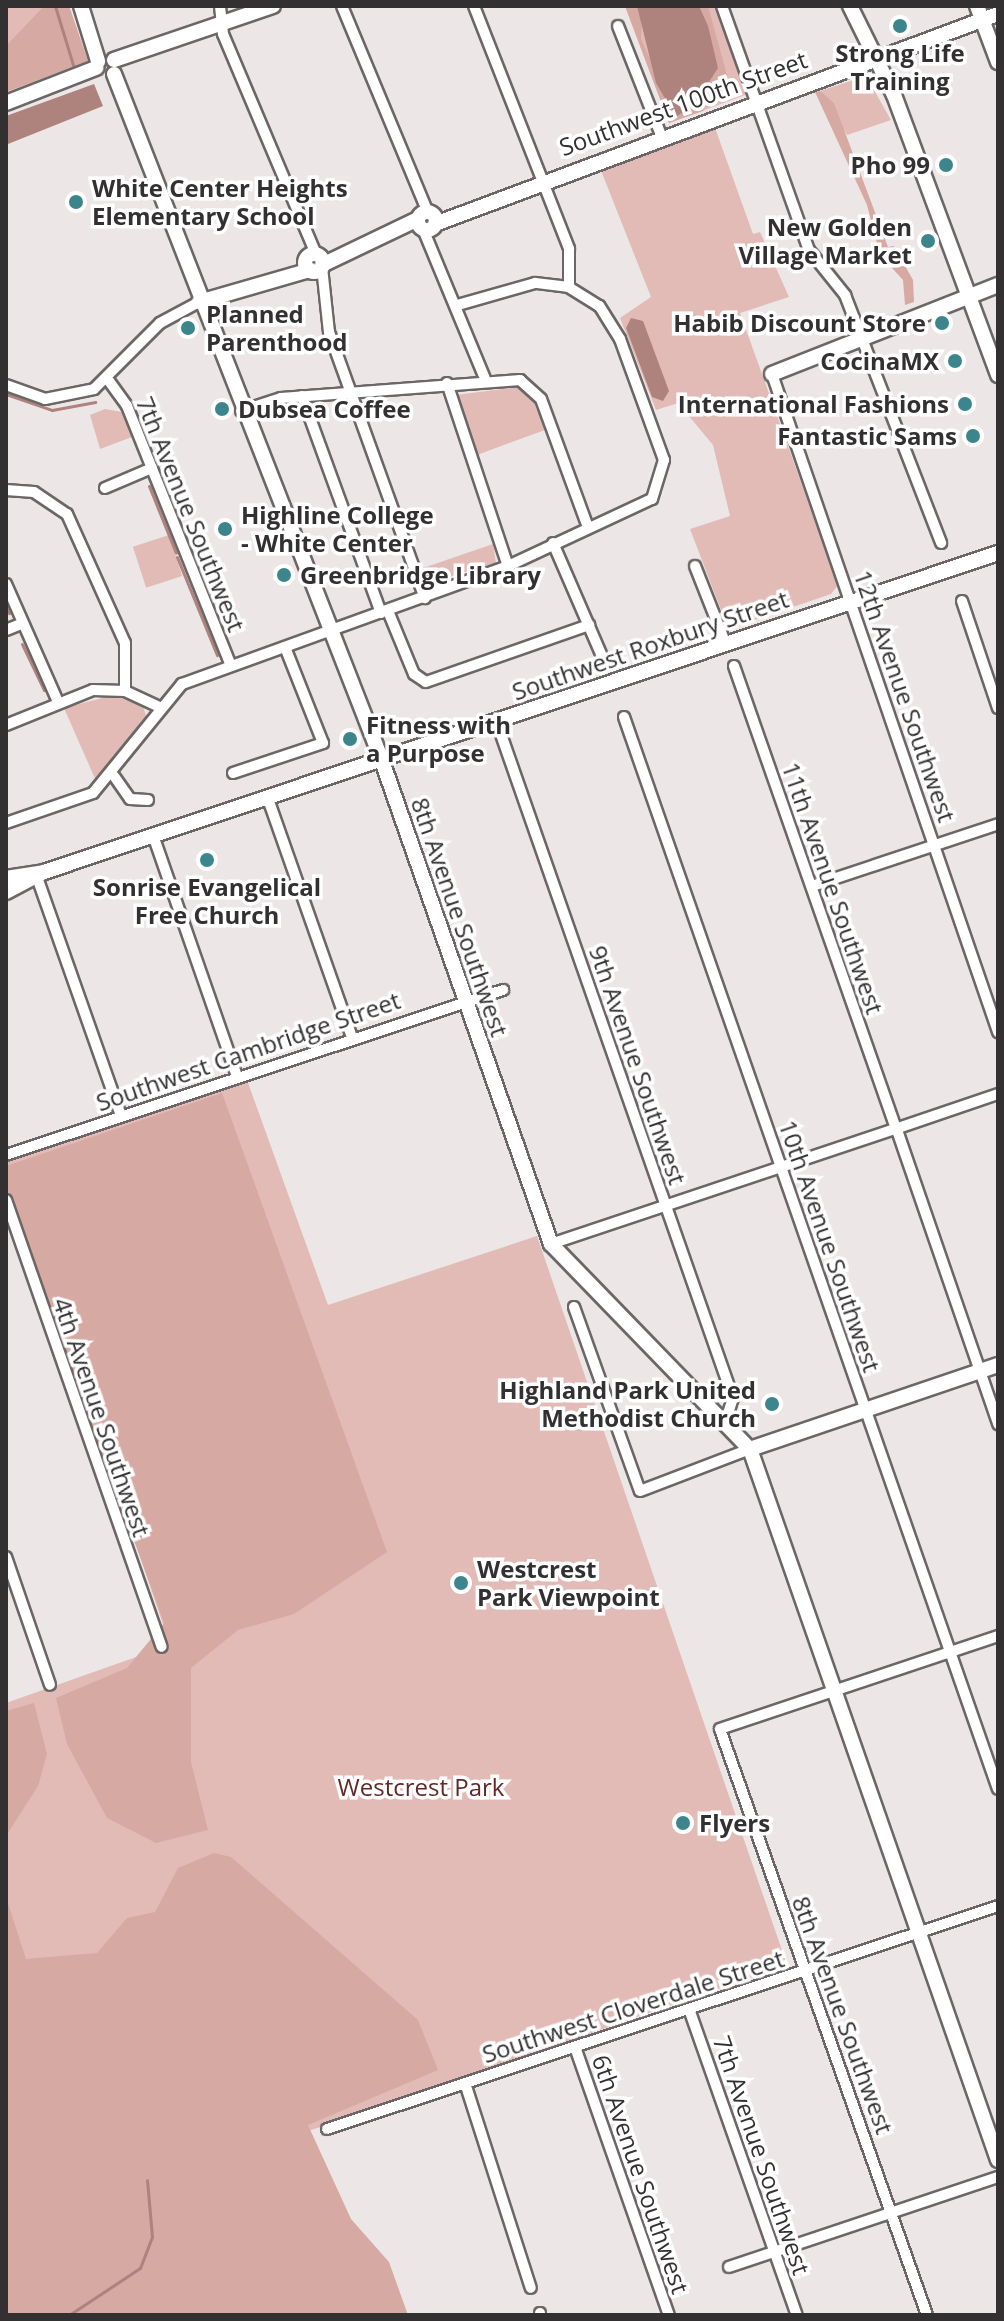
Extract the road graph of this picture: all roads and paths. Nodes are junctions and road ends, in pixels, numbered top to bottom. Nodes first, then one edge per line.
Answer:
1 (220, 6) edge
2 (273, 6) edge
3 (342, 6) edge
4 (474, 6) edge
5 (722, 6) edge
6 (850, 6) edge
7 (83, 11) edge
8 (979, 13) edge
9 (998, 14) edge
10 (223, 24) junction
11 (618, 26) dead end
12 (873, 57) junction
13 (998, 62) edge
14 (106, 68) junction
15 (756, 100) junction
16 (6, 103) edge
17 (661, 135) junction
18 (544, 178) junction
19 (426, 221) junction
20 (314, 262) junction
21 (998, 285) edge
22 (569, 287) junction
23 (968, 295) junction
24 (199, 302) junction
25 (458, 305) junction
26 (860, 335) junction
27 (772, 374) joint
28 (998, 375) edge
29 (485, 379) junction
30 (109, 381) junction
31 (447, 383) junction
32 (6, 385) edge
33 (352, 391) junction
34 (302, 396) junction
35 (241, 411) junction
36 (152, 468) junction
37 (105, 488) dead end
38 (6, 490) edge
39 (587, 525) junction
40 (553, 543) junction
41 (941, 543) dead end
42 (998, 553) edge
43 (508, 566) junction
44 (695, 566) dead end
45 (6, 584) edge
46 (425, 598) junction
47 (853, 599) junction
48 (962, 601) dead end
49 (385, 612) junction
50 (23, 623) junction
51 (589, 625) junction
52 (6, 630) edge
53 (330, 632) junction
54 (725, 642) junction
55 (285, 647) junction
56 (601, 654) dead end
57 (231, 666) junction
58 (734, 666) dead end
59 (125, 691) junction
60 (58, 702) junction
61 (159, 707) junction
62 (998, 708) edge
63 (624, 717) dead end
64 (496, 720) junction
65 (6, 725) edge
66 (381, 758) junction
67 (233, 773) dead end
68 (114, 776) junction
69 (267, 796) junction
70 (148, 800) dead end
71 (6, 823) edge
72 (998, 824) edge
73 (153, 835) junction
74 (935, 846) junction
75 (41, 876) junction
76 (6, 878) edge
77 (812, 886) junction
78 (6, 892) edge
79 (503, 990) dead end
80 (467, 1002) junction
81 (998, 1032) edge
82 (352, 1038) junction
83 (237, 1076) junction
84 (998, 1094) edge
85 (121, 1116) junction
86 (896, 1128) junction
87 (6, 1155) edge
88 (781, 1167) junction
89 (6, 1200) edge
90 (666, 1205) junction
91 (551, 1244) junction
92 (574, 1307) dead end
93 (998, 1365) edge
94 (979, 1372) junction
95 (865, 1409) junction
96 (725, 1423) junction
97 (998, 1424) edge
98 (750, 1449) junction
99 (6, 1557) edge
100 (998, 1636) edge
101 (162, 1647) dead end
102 (951, 1652) junction
103 (50, 1685) dead end
104 (834, 1690) junction
105 (998, 1789) edge
106 (998, 1906) edge
107 (918, 1933) junction
108 (806, 1970) junction
109 (689, 2009) junction
110 (575, 2047) junction
111 (465, 2083) junction
112 (327, 2129) dead end
113 (998, 2160) edge
114 (998, 2177) edge
115 (891, 2213) junction
116 (774, 2251) junction
117 (729, 2267) dead end
118 (531, 2288) dead end
119 (669, 2315) edge
120 (797, 2315) edge
121 (927, 2315) edge

1 - 10 street
2 - 10 street
3 - 19 street
4 - 18 street
5 - 15 street
6 - 12 street
7 - 14 street, 8th Avenue Southwest
8 - 9 street, Southwest 100th Street
8 - 12 street, Southwest 100th Street
8 - 13 street
10 - 14 street
10 - 20 street
11 - 17 street
12 - 15 street, Southwest 100th Street
12 - 23 street
14 - 16 street
14 - 24 street, 8th Avenue Southwest
15 - 17 street, Southwest 100th Street
15 - 26 street
17 - 18 street, Southwest 100th Street
18 - 19 street, Southwest 100th Street
18 - 22 street
19 - 20 street, Southwest 100th Street
19 - 25 street
20 - 24 street, Southwest 100th Street
20 - 33 street
21 - 23 street
22 - 25 street
22 - 39 street
23 - 26 street
23 - 28 street
24 - 30 street, Southwest 100th Street
24 - 35 street, 8th Avenue Southwest
25 - 29 street
26 - 27 street
26 - 41 street
27 - 47 street, 12th Avenue Southwest
29 - 31 street
29 - 39 street
30 - 32 street, Southwest 100th Street
30 - 36 street, 7th Avenue Southwest
31 - 33 street
31 - 43 street
33 - 34 street
33 - 46 street
34 - 35 street
34 - 49 street
35 - 53 street, 8th Avenue Southwest
36 - 37 street
36 - 57 street, 7th Avenue Southwest
38 - 59 street
39 - 40 street
40 - 43 street
40 - 51 street
42 - 47 street, Southwest Roxbury Street
43 - 46 street
44 - 54 street
45 - 50 street
46 - 49 street
47 - 54 street, Southwest Roxbury Street
47 - 74 street, 12th Avenue Southwest
48 - 62 street
49 - 51 street
49 - 53 street
50 - 52 street
50 - 60 street
51 - 56 street
53 - 55 street
53 - 66 street, 8th Avenue Southwest
54 - 64 street, Southwest Roxbury Street
55 - 57 street
55 - 67 street
57 - 61 street
58 - 77 street, 11th Avenue Southwest
59 - 60 street
59 - 61 street
60 - 65 street
61 - 68 street
63 - 88 street, 10th Avenue Southwest
64 - 66 street, Southwest Roxbury Street
64 - 90 street, 9th Avenue Southwest
66 - 69 street, Southwest Roxbury Street
66 - 80 street, 8th Avenue Southwest
68 - 70 street
68 - 71 street
69 - 73 street, Southwest Roxbury Street
69 - 82 street
72 - 74 street
73 - 75 street, Southwest Roxbury Street
73 - 83 street
74 - 77 street
74 - 81 street, 12th Avenue Southwest
75 - 76 street, Southwest Roxbury Street
75 - 78 street, Southwest Roxbury Street
75 - 85 street
77 - 86 street, 11th Avenue Southwest
79 - 80 street, Southwest Cambridge Street
80 - 82 street, Southwest Cambridge Street
80 - 91 street, 8th Avenue Southwest
82 - 83 street, Southwest Cambridge Street
83 - 85 street, Southwest Cambridge Street
84 - 86 street
85 - 87 street, Southwest Cambridge Street
86 - 88 street
86 - 94 street, 11th Avenue Southwest
88 - 90 street
88 - 95 street, 10th Avenue Southwest
89 - 101 street, 4th Avenue Southwest
90 - 91 street
90 - 96 street, 9th Avenue Southwest
91 - 96 street
92 - 98 street
93 - 94 street
94 - 95 street
94 - 97 street, 11th Avenue Southwest
95 - 98 street
95 - 102 street, 10th Avenue Southwest
96 - 98 street
98 - 104 street
99 - 103 street
100 - 102 street
102 - 104 street
102 - 105 street, 10th Avenue Southwest
104 - 107 street
104 - 108 street, 8th Avenue Southwest
106 - 107 street, Southwest Cloverdale Street
107 - 108 street, Southwest Cloverdale Street
107 - 113 street
108 - 109 street, Southwest Cloverdale Street
108 - 115 street, 8th Avenue Southwest
109 - 110 street, Southwest Cloverdale Street
109 - 116 street, 7th Avenue Southwest
110 - 111 street, Southwest Cloverdale Street
110 - 119 street, 6th Avenue Southwest
111 - 112 street, Southwest Cloverdale Street
111 - 118 street
114 - 115 street
115 - 116 street
115 - 121 street, 8th Avenue Southwest
116 - 117 street
116 - 120 street, 7th Avenue Southwest

